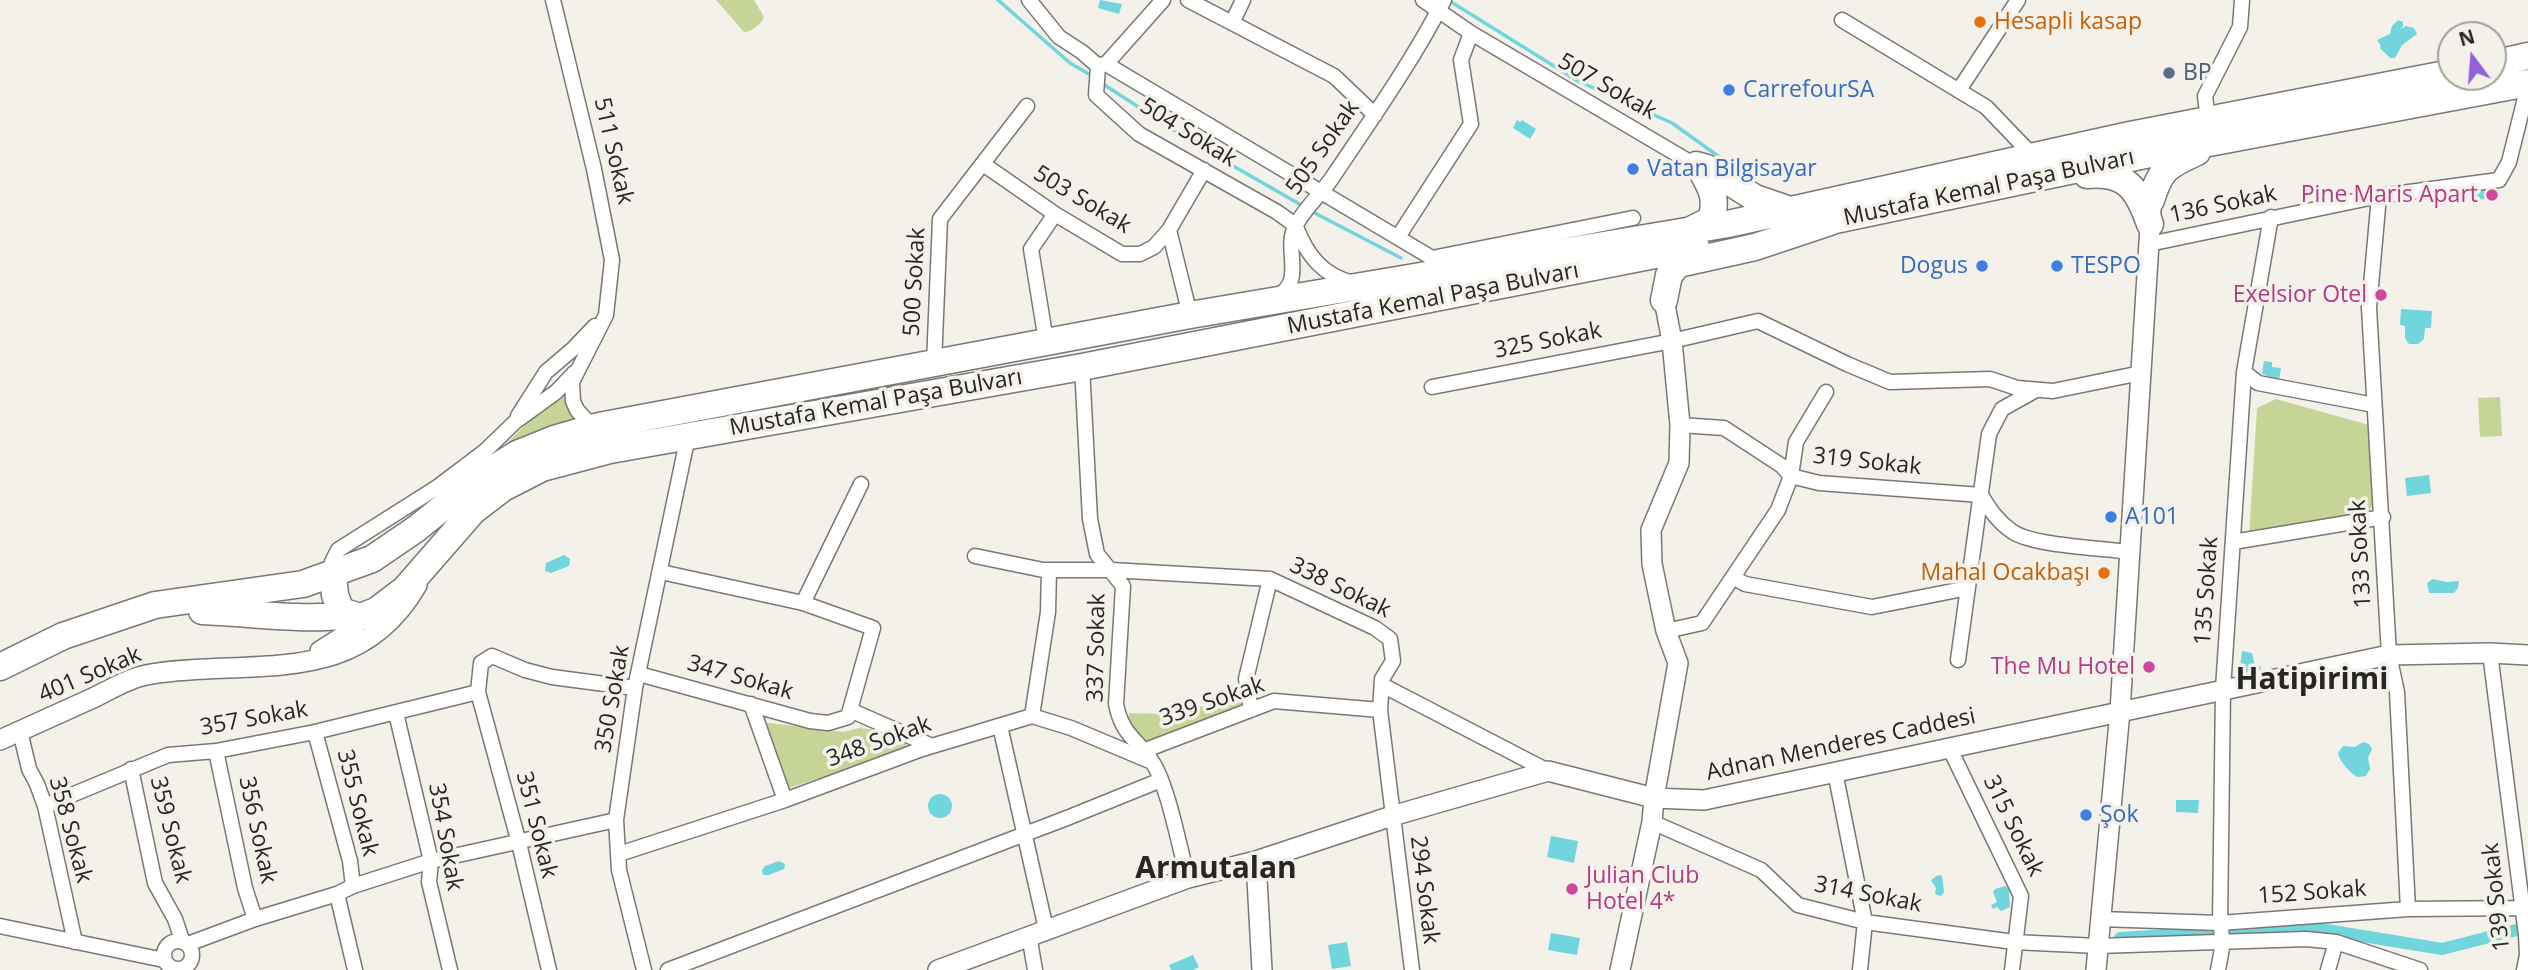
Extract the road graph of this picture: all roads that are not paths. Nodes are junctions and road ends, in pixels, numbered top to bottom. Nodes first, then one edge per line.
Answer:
1 (553, 0) edge
2 (1029, 0) edge
3 (1163, 0) edge
4 (1188, 0) edge
5 (1243, 0) edge
6 (1423, 0) edge
7 (2018, 0) edge
8 (2242, 0) edge
9 (1442, 5) edge
10 (1842, 20) dead end
11 (1231, 23) junction
12 (1471, 33) junction
13 (2528, 56) edge
14 (2507, 61) edge
15 (1102, 65) junction
16 (2437, 76) edge
17 (2528, 85) edge
18 (1959, 90) junction
19 (1027, 106) dead end
20 (1375, 116) junction
21 (2208, 120) junction
22 (2251, 135) junction
23 (2149, 143) junction
24 (983, 164) junction
25 (1698, 166) junction
26 (2032, 169) junction
27 (1204, 170) junction
28 (1321, 194) junction
29 (2379, 196) junction
30 (1795, 211) junction
31 (1055, 214) junction
32 (2271, 217) junction
33 (1633, 218) dead end
34 (1830, 222) junction
35 (2150, 223) junction
36 (1295, 225) junction
37 (1169, 230) junction
38 (1690, 230) junction
39 (1729, 232) junction
40 (1398, 237) junction
41 (1378, 284) junction
42 (1492, 288) junction
43 (1664, 300) junction
44 (1266, 303) junction
45 (606, 314) junction
46 (1190, 315) junction
47 (1046, 341) junction
48 (1672, 341) junction
49 (934, 364) junction
50 (1082, 368) junction
51 (2244, 372) junction
52 (575, 373) junction
53 (2141, 373) junction
54 (1432, 387) dead end
55 (2036, 390) junction
56 (1826, 392) dead end
57 (2374, 405) junction
58 (516, 421) junction
59 (1680, 425) junction
60 (599, 426) junction
61 (688, 436) junction
62 (1791, 476) junction
63 (861, 484) dead end
64 (1982, 495) junction
65 (2383, 517) junction
66 (372, 528) junction
67 (2233, 542) junction
68 (2130, 552) junction
69 (975, 556) dead end
70 (433, 557) junction
71 (372, 559) junction
72 (1049, 569) junction
73 (1111, 570) junction
74 (661, 572) junction
75 (333, 575) junction
76 (1733, 576) junction
77 (1270, 579) junction
78 (1968, 589) junction
79 (387, 603) junction
80 (803, 603) junction
81 (155, 605) junction
82 (364, 621) junction
83 (1666, 631) junction
84 (2490, 653) junction
85 (2389, 655) junction
86 (2528, 655) edge
87 (1958, 660) dead end
88 (0, 667) edge
89 (637, 681) junction
90 (1382, 685) junction
91 (2223, 689) junction
92 (478, 692) junction
93 (751, 704) junction
94 (850, 710) junction
95 (1251, 710) junction
96 (1380, 710) junction
97 (2120, 710) junction
98 (396, 713) junction
99 (1032, 716) junction
100 (1000, 726) junction
101 (20, 731) junction
102 (316, 732) junction
103 (0, 740) edge
104 (932, 746) junction
105 (1949, 747) junction
106 (216, 751) junction
107 (1148, 756) junction
108 (131, 769) junction
109 (1548, 771) junction
110 (1835, 772) junction
111 (1161, 780) junction
112 (1654, 798) junction
113 (785, 800) junction
114 (45, 806) junction
115 (1391, 816) junction
116 (616, 820) junction
117 (1652, 822) junction
118 (1026, 834) junction
119 (519, 843) junction
120 (619, 854) junction
121 (1256, 860) junction
122 (431, 861) junction
123 (1188, 878) junction
124 (353, 886) junction
125 (337, 894) junction
126 (2408, 909) junction
127 (2525, 909) edge
128 (255, 919) junction
129 (2100, 919) junction
130 (1865, 922) junction
131 (0, 926) edge
132 (1038, 932) junction
133 (2222, 932) junction
134 (75, 942) junction
135 (185, 942) junction
136 (2014, 942) junction
137 (2336, 942) junction
138 (2098, 946) junction
139 (164, 960) junction
140 (184, 969) edge
141 (355, 970) edge
142 (450, 970) edge
143 (549, 970) edge
144 (644, 970) edge
145 (668, 970) edge
146 (938, 970) edge
147 (1035, 970) edge
148 (1262, 970) edge
149 (1412, 970) edge
150 (1620, 970) edge
151 (1860, 970) edge
152 (2012, 970) edge
153 (2096, 970) edge
154 (2218, 970) edge
155 (2328, 970) edge
156 (2420, 970) edge
157 (2524, 970) edge

1 - 45 street, 511 Sokak
2 - 15 street
3 - 15 street
4 - 11 street
5 - 11 street
6 - 9 street, 507 Sokak
7 - 18 street
8 - 21 street
9 - 12 street, 507 Sokak
9 - 20 street, 505 Sokak
10 - 18 street
11 - 20 street
12 - 25 street, 507 Sokak
12 - 40 street
13 - 14 highway
15 - 27 street, 504 Sokak
15 - 28 street
16 - 21 highway, Mustafa Kemal Paşa Bulvarı
17 - 22 highway, Mustafa Kemal Paşa Bulvarı
17 - 29 street, 136 Sokak
18 - 26 street
19 - 24 street, 500 Sokak
20 - 28 street, 505 Sokak
21 - 23 highway, Mustafa Kemal Paşa Bulvarı
22 - 23 highway, Mustafa Kemal Paşa Bulvarı
22 - 35 highway
23 - 26 highway, Mustafa Kemal Paşa Bulvarı
23 - 35 street
24 - 31 street, 503 Sokak
24 - 49 street, 500 Sokak
25 - 30 highway
25 - 38 highway
25 - 39 street, 507 Sokak
26 - 30 highway, Mustafa Kemal Paşa Bulvarı
26 - 34 highway, Mustafa Kemal Paşa Bulvarı
26 - 35 highway
27 - 36 street, 504 Sokak
27 - 37 street, 503 Sokak
28 - 36 street, 505 Sokak
28 - 40 street
29 - 32 street, 136 Sokak
29 - 57 street, 133 Sokak
30 - 39 highway, Mustafa Kemal Paşa Bulvarı
31 - 37 street, 503 Sokak
31 - 47 street
32 - 35 street, 136 Sokak
32 - 51 street, 135 Sokak
33 - 40 street
34 - 39 highway, Mustafa Kemal Paşa Bulvarı
34 - 43 highway
35 - 53 street
36 - 41 street, 505 Sokak
36 - 44 street
37 - 46 street
38 - 39 highway, Mustafa Kemal Paşa Bulvarı
38 - 41 highway, Mustafa Kemal Paşa Bulvarı
39 - 42 highway, Mustafa Kemal Paşa Bulvarı
41 - 44 highway, Mustafa Kemal Paşa Bulvarı
42 - 43 highway
42 - 50 highway, Mustafa Kemal Paşa Bulvarı
43 - 48 street
44 - 46 highway, Mustafa Kemal Paşa Bulvarı
45 - 52 street, 511 Sokak
45 - 58 street, 511 Sokak
46 - 47 highway, Mustafa Kemal Paşa Bulvarı
47 - 49 highway, Mustafa Kemal Paşa Bulvarı
48 - 54 street, 325 Sokak
48 - 55 street, 325 Sokak
48 - 59 street
49 - 60 highway, Mustafa Kemal Paşa Bulvarı
50 - 61 highway, Mustafa Kemal Paşa Bulvarı
50 - 73 street, 337 Sokak
51 - 57 street
51 - 67 street, 135 Sokak
52 - 58 street, 511 Sokak
52 - 60 street
53 - 55 street
53 - 68 street
55 - 64 street
56 - 62 street
57 - 65 street, 133 Sokak
58 - 66 street, 511 Sokak
59 - 62 street, 319 Sokak
59 - 83 street
60 - 71 highway, Mustafa Kemal Paşa Bulvarı
61 - 70 highway, Mustafa Kemal Paşa Bulvarı
61 - 74 street, 350 Sokak
62 - 64 street, 319 Sokak
62 - 76 street
63 - 80 street
64 - 68 street
64 - 78 street
65 - 67 street
65 - 85 street, 133 Sokak
66 - 71 street
66 - 75 street, 511 Sokak
67 - 91 street, 135 Sokak
68 - 97 street
69 - 72 street, 338 Sokak
70 - 79 highway, Mustafa Kemal Paşa Bulvarı
70 - 82 street, 401 Sokak
71 - 75 highway
71 - 79 highway
72 - 73 street, 338 Sokak
72 - 99 street
73 - 77 street, 338 Sokak
73 - 107 street, 337 Sokak
74 - 80 street
74 - 89 street, 350 Sokak
75 - 81 highway
75 - 82 highway
76 - 78 street
76 - 83 street
77 - 90 street, 338 Sokak
77 - 95 street
78 - 87 street
79 - 82 highway
80 - 94 street
81 - 82 highway
81 - 88 highway
82 - 101 street, 401 Sokak
83 - 112 street
84 - 85 street, Adnan Menderes Caddesi
84 - 86 street, Adnan Menderes Caddesi
84 - 127 street, 139 Sokak
85 - 91 street, Adnan Menderes Caddesi
85 - 126 street, 133 Sokak
89 - 92 street, 347 Sokak
89 - 93 street, 347 Sokak
89 - 116 street, 350 Sokak
90 - 96 street, 338 Sokak
90 - 109 street
91 - 97 street, Adnan Menderes Caddesi
91 - 133 street, 135 Sokak
92 - 98 street, 357 Sokak
92 - 119 street, 351 Sokak
93 - 94 street, 347 Sokak
93 - 113 street
94 - 104 street
95 - 96 street, 339 Sokak
95 - 107 street, 339 Sokak
96 - 115 street, 294 Sokak
97 - 105 street, Adnan Menderes Caddesi
97 - 129 street
98 - 102 street, 357 Sokak
98 - 122 street, 354 Sokak
99 - 100 street, 348 Sokak
99 - 107 street
100 - 104 street, 348 Sokak
100 - 118 street
101 - 103 street, 401 Sokak
101 - 114 street, 358 Sokak
102 - 106 street, 357 Sokak
102 - 124 street, 355 Sokak
104 - 113 street, 348 Sokak
105 - 110 street, Adnan Menderes Caddesi
105 - 136 street, 315 Sokak
106 - 108 street, 357 Sokak
106 - 128 street, 356 Sokak
107 - 111 street, 337 Sokak
108 - 114 street, 357 Sokak
108 - 135 street, 359 Sokak
109 - 112 street, Adnan Menderes Caddesi
109 - 115 street
110 - 112 street, Adnan Menderes Caddesi
110 - 130 street
111 - 118 street
111 - 123 street, 337 Sokak
112 - 117 street
113 - 120 street, 348 Sokak
114 - 134 street, 358 Sokak
115 - 121 street
115 - 149 street, 294 Sokak
116 - 119 street
116 - 120 street, 350 Sokak
117 - 130 street, 314 Sokak
117 - 150 street
118 - 132 street
118 - 145 street
119 - 122 street
119 - 143 street, 351 Sokak
120 - 144 street, 350 Sokak
121 - 123 street
121 - 148 street
122 - 124 street
122 - 142 street, 354 Sokak
123 - 132 street
124 - 125 street
125 - 128 street
125 - 141 street
126 - 127 street, 152 Sokak
126 - 133 street, 152 Sokak
127 - 157 street, 139 Sokak
128 - 135 street
129 - 133 street, 152 Sokak
129 - 138 street
130 - 136 street, 314 Sokak
130 - 151 street
131 - 134 street
132 - 146 street
132 - 147 street
133 - 137 street, 152 Sokak
133 - 138 street, 152 Sokak
133 - 154 street, 135 Sokak
134 - 139 street
135 - 139 street
135 - 140 street
136 - 138 street, 314 Sokak
136 - 152 street, 315 Sokak
137 - 155 street
137 - 156 street, 152 Sokak
138 - 153 street
139 - 140 street

